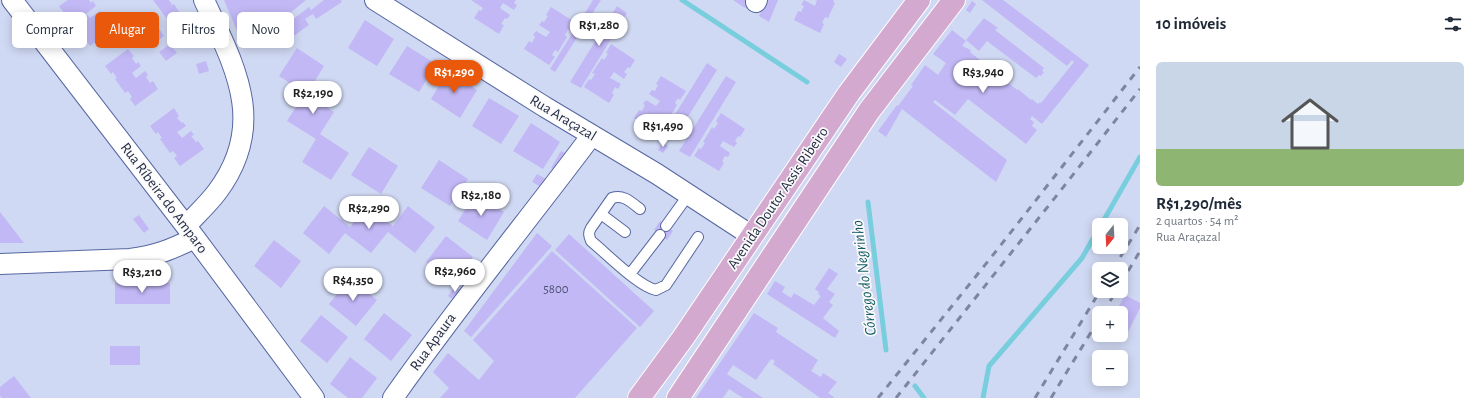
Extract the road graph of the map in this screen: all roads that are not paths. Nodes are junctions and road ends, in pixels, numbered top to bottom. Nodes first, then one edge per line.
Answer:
1 (12, 0) edge
2 (204, 0) edge
3 (375, 0) edge
4 (919, 0) edge
5 (954, 0) edge
6 (592, 135) junction
7 (689, 194) junction
8 (640, 208) dead end
9 (601, 214) junction
10 (191, 232) junction
11 (625, 232) dead end
12 (752, 236) junction
13 (698, 237) dead end
14 (0, 264) edge
15 (630, 274) junction
16 (314, 398) edge
17 (393, 398) edge
18 (639, 398) edge
19 (678, 398) edge

1 - 10 street, Rua Ríbeira do Amparo
2 - 10 street
3 - 6 street, Rua Araçazal
4 - 12 main road, Avenida Doutor Assis Ribeiro
5 - 19 main road, Avenida Doutor Assis Ribeiro
6 - 7 street, Rua Araçazal
6 - 17 street, Rua Apaura
7 - 12 street, Rua Araçazal
7 - 15 lane
8 - 9 lane
9 - 11 lane
9 - 15 lane
10 - 14 street
10 - 16 street, Rua Ríbeira do Amparo
12 - 18 main road, Avenida Doutor Assis Ribeiro
13 - 15 lane

